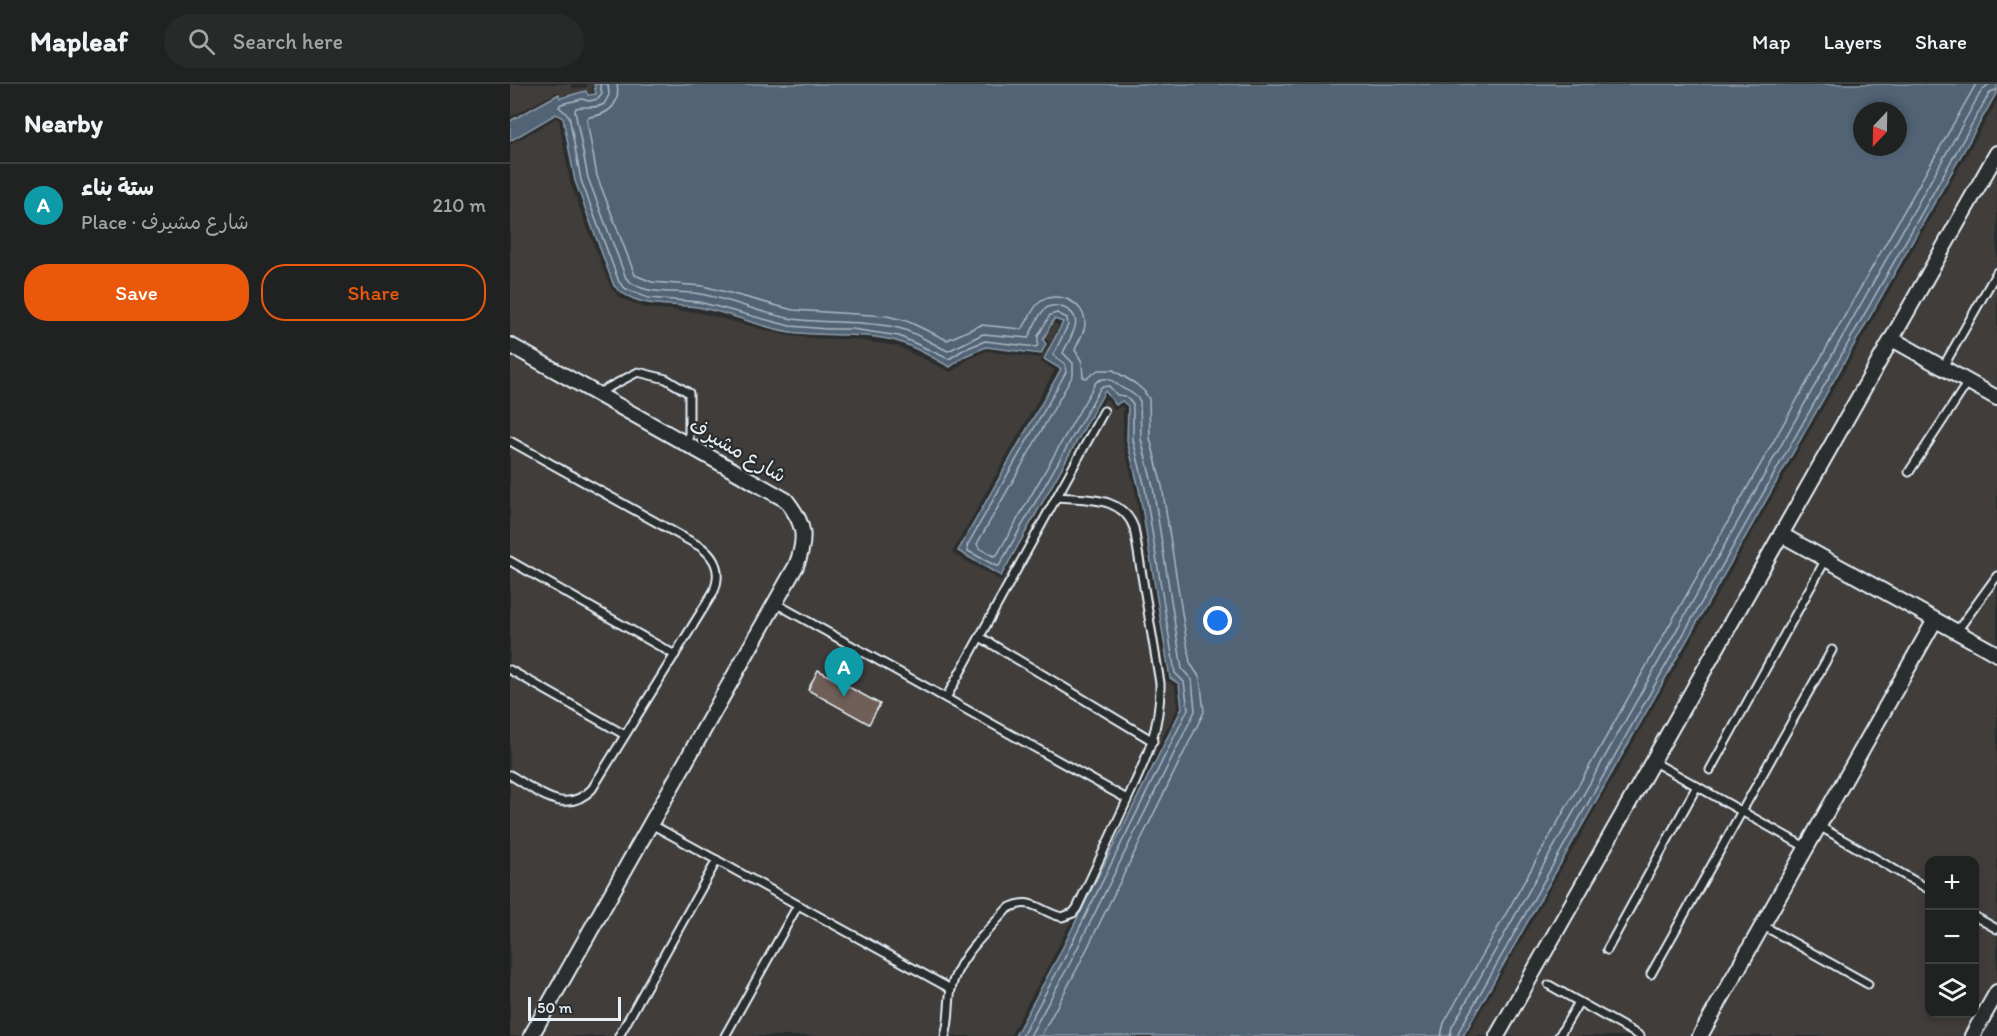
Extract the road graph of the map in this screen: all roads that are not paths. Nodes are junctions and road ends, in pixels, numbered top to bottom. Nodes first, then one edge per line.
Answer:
1 (1997, 153) edge
2 (1997, 272) edge
3 (1892, 339) junction
4 (510, 345) edge
5 (1942, 368) junction
6 (1968, 382) junction
7 (598, 394) junction
8 (1997, 398) edge
9 (1104, 411) dead end
10 (510, 441) edge
11 (689, 445) junction
12 (1909, 472) dead end
13 (1057, 497) junction
14 (1782, 535) junction
15 (1826, 559) junction
16 (510, 561) edge
17 (1997, 576) edge
18 (775, 603) junction
19 (1935, 620) junction
20 (1956, 632) junction
21 (980, 637) junction
22 (1832, 650) dead end
23 (1997, 654) edge
24 (675, 655) junction
25 (510, 670) edge
26 (946, 698) junction
27 (625, 735) junction
28 (1153, 741) junction
29 (1652, 761) junction
30 (1710, 770) dead end
31 (510, 775) edge
32 (1697, 786) junction
33 (1127, 799) junction
34 (1742, 811) junction
35 (651, 824) junction
36 (1819, 826) junction
37 (1807, 848) junction
38 (717, 860) junction
39 (1925, 888) edge
40 (798, 905) junction
41 (1979, 919) edge
42 (1762, 925) junction
43 (1997, 929) edge
44 (1607, 950) dead end
45 (1651, 974) dead end
46 (1868, 984) dead end
47 (1549, 985) dead end
48 (951, 989) junction
49 (1997, 992) edge
50 (1579, 1002) junction
51 (531, 1036) edge
52 (619, 1036) edge
53 (725, 1036) edge
54 (945, 1036) edge
55 (1497, 1036) edge
56 (1559, 1036) edge
57 (1640, 1036) edge
58 (1700, 1036) edge
59 (1972, 1036) edge

1 - 3 street
2 - 5 lane
3 - 5 street
3 - 14 street
4 - 7 street, شارع مشيرف
5 - 6 street
6 - 8 street
6 - 12 lane
7 - 11 street, شارع مشيرف
7 - 11 lane
9 - 13 lane
10 - 24 lane
11 - 18 street, شارع مشيرف
13 - 21 lane
13 - 28 lane
14 - 15 street
14 - 29 street
15 - 19 street
15 - 30 lane
16 - 24 lane
17 - 20 lane
18 - 26 lane
18 - 35 street, شارع مشيرف
19 - 20 street
19 - 36 street
20 - 23 street
21 - 26 lane
21 - 28 lane
22 - 34 lane
24 - 27 lane
25 - 27 lane
26 - 33 lane
27 - 31 lane
28 - 33 lane
29 - 32 lane
29 - 55 street
32 - 34 lane
32 - 44 lane
33 - 48 lane
34 - 37 lane
34 - 45 lane
35 - 38 lane
35 - 51 street, شارع مشيرف
36 - 37 street
36 - 39 lane
37 - 42 street
38 - 40 lane
38 - 52 lane
40 - 48 lane
40 - 53 lane
41 - 43 lane
42 - 46 lane
42 - 58 street
47 - 50 lane
48 - 54 lane
49 - 59 street
50 - 56 lane
50 - 57 lane

